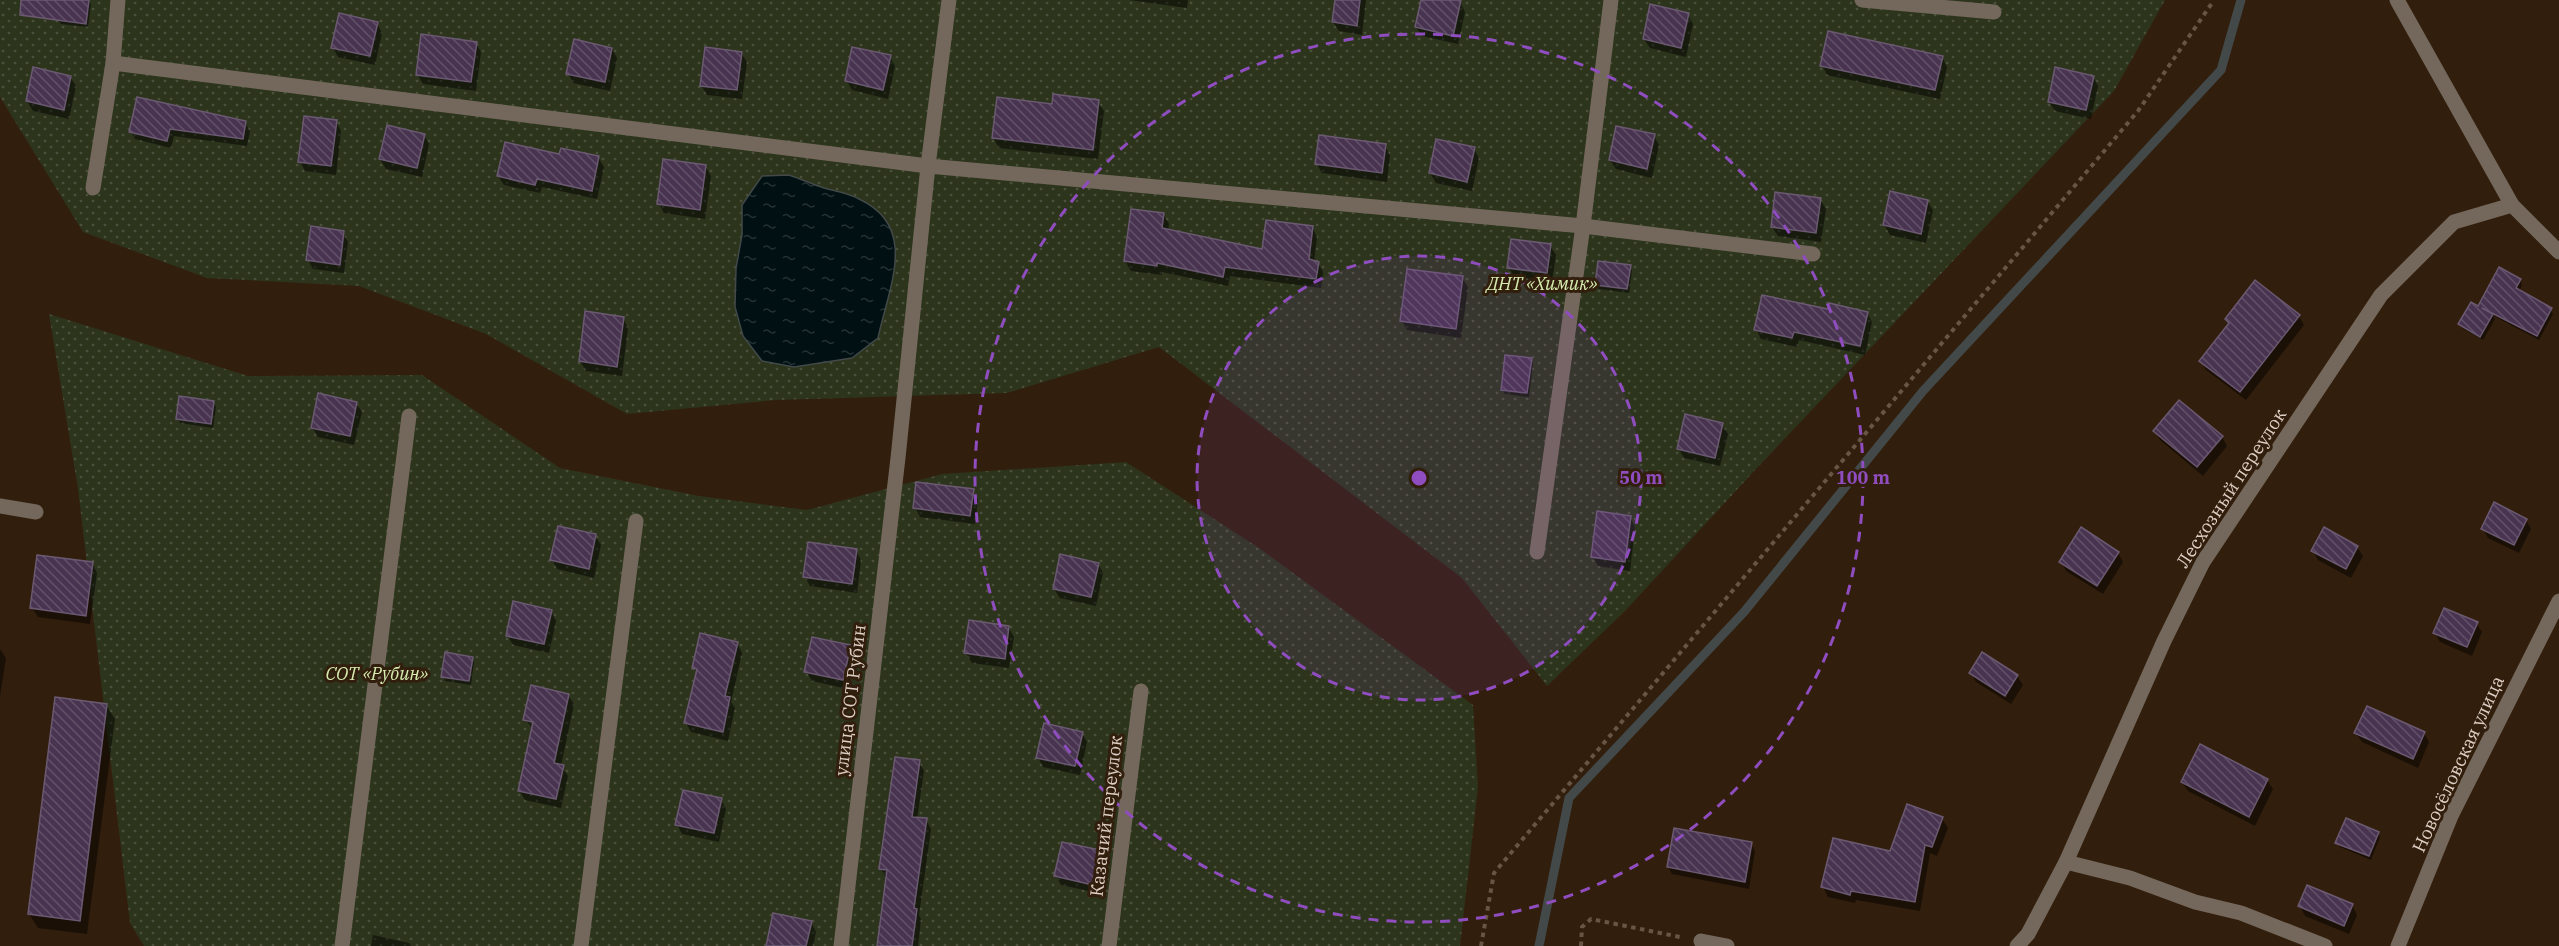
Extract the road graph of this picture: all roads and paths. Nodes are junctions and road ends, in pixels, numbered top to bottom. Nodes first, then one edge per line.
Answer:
1 (118, 0) edge
2 (948, 0) edge
3 (1611, 0) edge
4 (1862, 0) edge
5 (2211, 0) edge
6 (2397, 0) edge
7 (1994, 12) dead end
8 (113, 63) junction
9 (928, 166) junction
10 (93, 188) dead end
11 (2512, 205) junction
12 (1583, 226) junction
13 (2559, 252) edge
14 (1814, 254) dead end
15 (408, 416) dead end
16 (0, 506) edge
17 (36, 512) dead end
18 (636, 521) dead end
19 (1537, 552) dead end
20 (2559, 601) edge
21 (1142, 691) dead end
22 (2066, 862) junction
23 (1701, 941) joint
24 (342, 946) edge
25 (581, 946) edge
26 (841, 946) edge
27 (1109, 946) edge
28 (1481, 946) edge
29 (1581, 946) edge
30 (1727, 946) edge
31 (2017, 946) edge
32 (2325, 946) edge
33 (2398, 946) edge

1 - 8 street
2 - 9 street, улица СОТ Рубин
3 - 12 street
4 - 7 street
5 - 28 path
6 - 11 street
8 - 9 street
8 - 10 street
9 - 12 street
9 - 26 street, улица СОТ Рубин
11 - 13 street
11 - 22 street, Лесхозный переулок
12 - 14 street
12 - 19 street
15 - 24 street
16 - 17 street
18 - 25 street
20 - 33 street, Новосёловская улица
21 - 27 street, Казачий переулок
22 - 31 street, Лесхозный переулок
22 - 32 street
23 - 29 path
23 - 30 street

